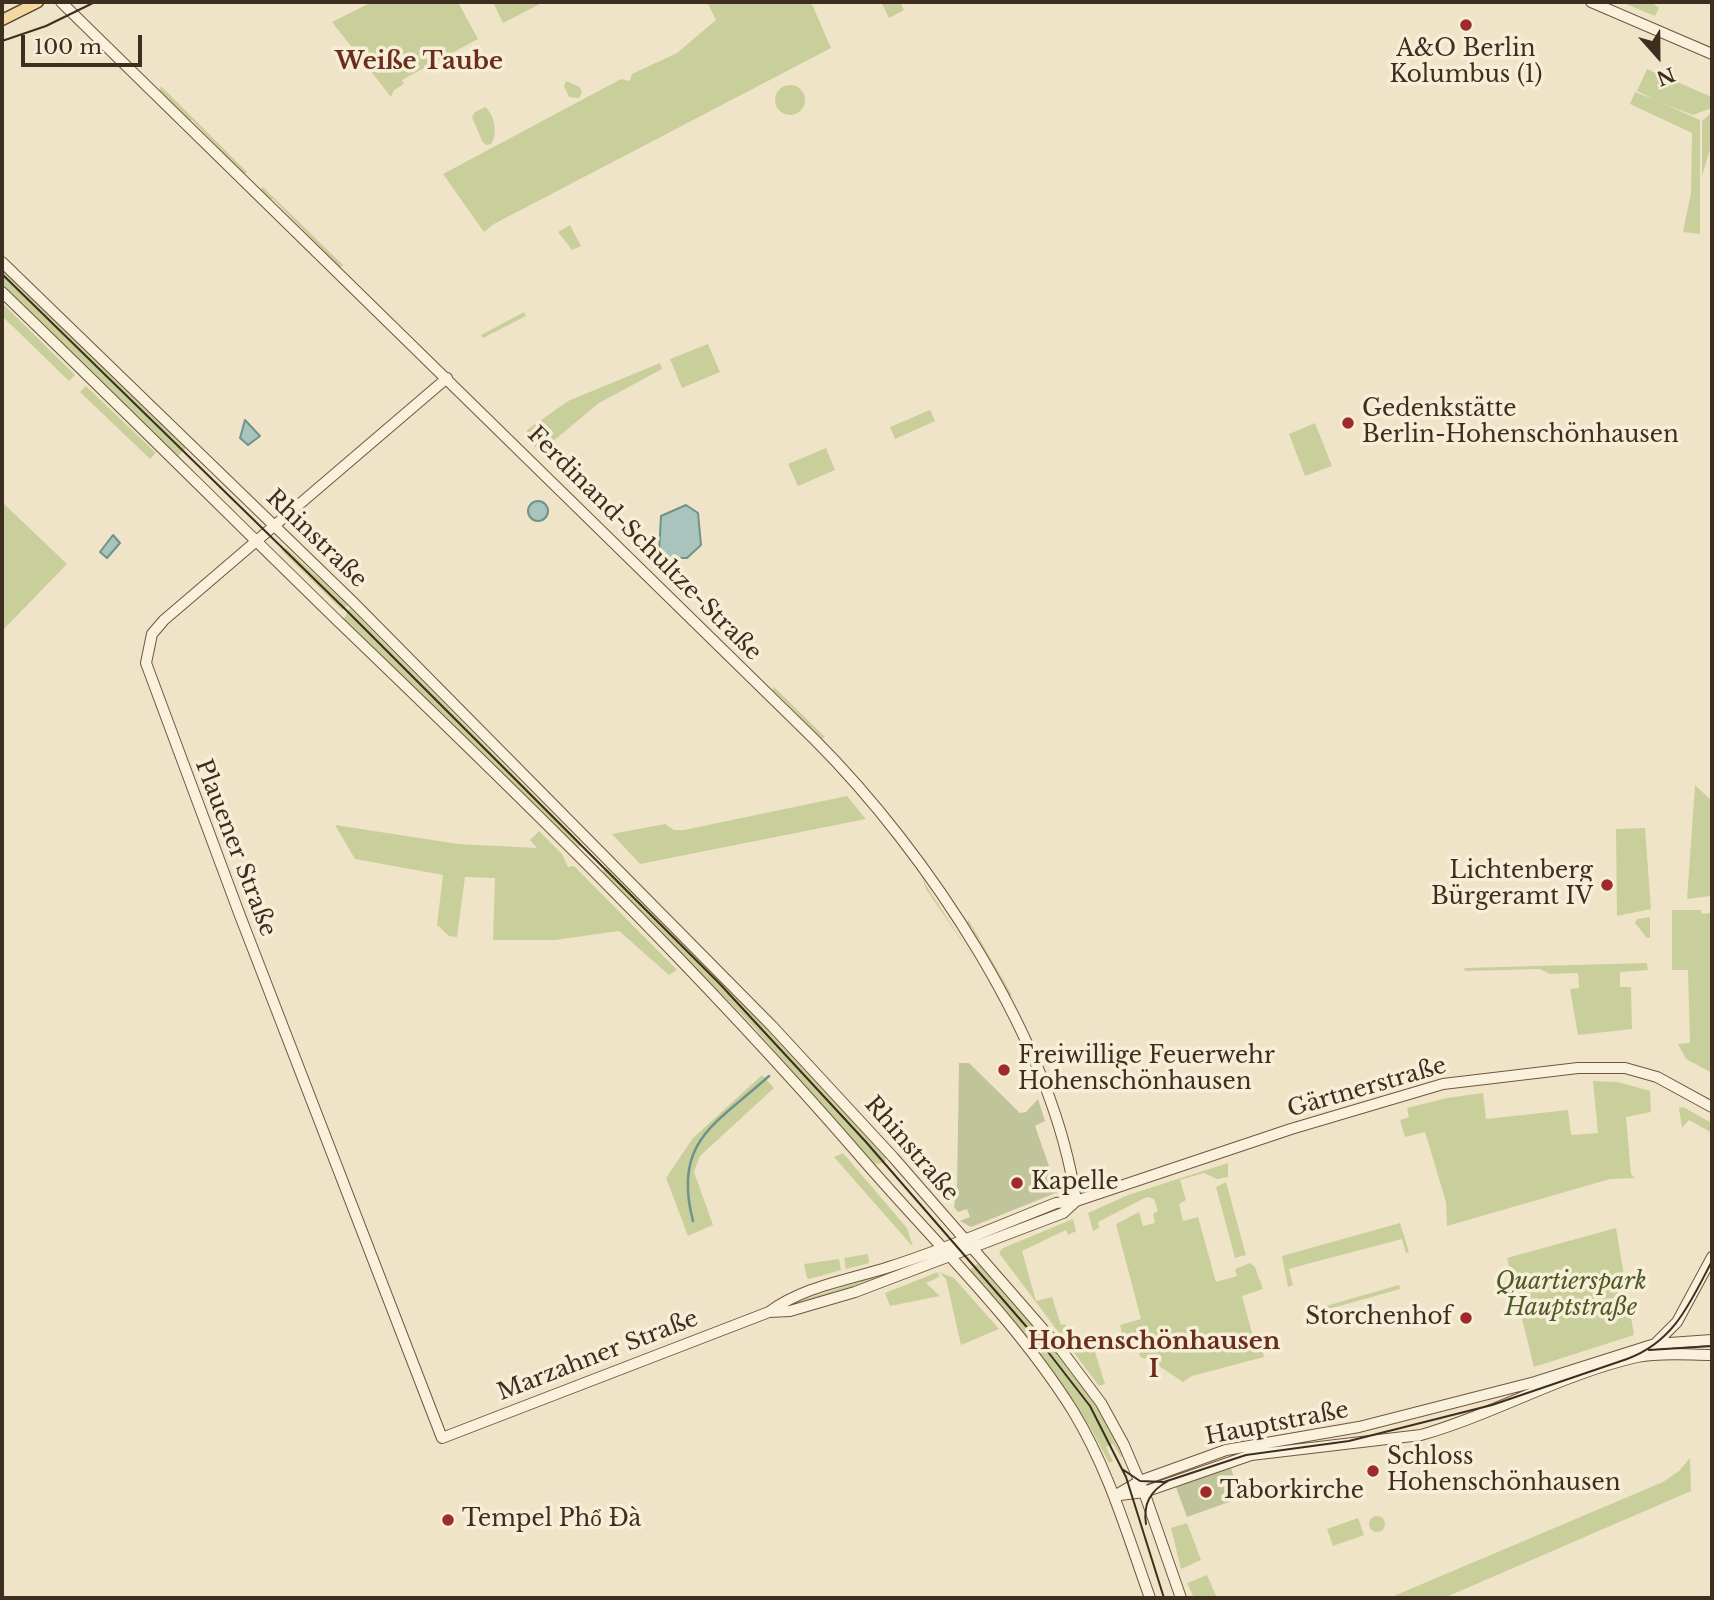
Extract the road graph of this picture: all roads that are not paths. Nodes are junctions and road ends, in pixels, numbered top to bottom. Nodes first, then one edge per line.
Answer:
1 (38, 2) edge
2 (61, 2) edge
3 (1591, 2) edge
4 (2, 20) edge
5 (1712, 54) edge
6 (2, 262) edge
7 (2, 292) edge
8 (447, 378) junction
9 (274, 524) junction
10 (255, 540) junction
11 (1712, 1107) edge
12 (1076, 1201) junction
13 (965, 1240) junction
14 (954, 1244) joint
15 (940, 1248) junction
16 (972, 1249) junction
17 (1712, 1256) edge
18 (948, 1257) junction
19 (769, 1312) junction
20 (1677, 1321) junction
21 (1712, 1340) edge
22 (1687, 1341) junction
23 (1655, 1344) junction
24 (1695, 1355) junction
25 (1712, 1355) edge
26 (1642, 1357) junction
27 (1536, 1386) junction
28 (1375, 1423) junction
29 (442, 1438) joint
30 (1379, 1440) junction
31 (1140, 1481) junction
32 (1144, 1492) junction
33 (1116, 1495) junction
34 (1150, 1598) edge
35 (1181, 1598) edge

1 - 4 main road
2 - 8 main road, Ferdinand-Schultze-Straße
3 - 5 main road
6 - 9 main road, Rhinstraße
7 - 10 main road, Rhinstraße
8 - 9 main road, Plauener Straße
8 - 12 main road, Ferdinand-Schultze-Straße
9 - 10 main road, Plauener Straße
9 - 13 main road, Rhinstraße
10 - 15 main road, Rhinstraße
10 - 29 main road, Plauener Straße
11 - 12 main road, Gärtnerstraße
12 - 13 main road, Gärtnerstraße
12 - 16 main road, Gärtnerstraße
13 - 14 main road, Gärtnerstraße
13 - 16 main road, Rhinstraße
14 - 15 main road, Marzahner Straße
15 - 18 main road, Rhinstraße
15 - 19 main road, Marzahner Straße
16 - 18 main road, Marzahner Straße
16 - 31 main road, Rhinstraße
17 - 20 main road, Hauptstraße
18 - 19 main road, Marzahner Straße
18 - 33 main road, Rhinstraße
19 - 29 main road, Marzahner Straße
20 - 22 main road
20 - 23 main road, Hauptstraße
21 - 22 main road, Hauptstraße
22 - 23 main road, Hauptstraße
22 - 24 main road
23 - 26 main road, Hauptstraße
23 - 27 main road, Hauptstraße
24 - 25 main road, Hauptstraße
24 - 26 main road, Hauptstraße
26 - 27 main road, Hauptstraße
27 - 28 main road, Hauptstraße
27 - 30 main road, Hauptstraße
28 - 30 main road
28 - 31 main road, Hauptstraße
30 - 32 main road, Hauptstraße
31 - 32 main road, Rhinstraße
31 - 33 main road, Hauptstraße
32 - 33 main road, Hauptstraße
32 - 35 main road, Rhinstraße
33 - 34 main road, Rhinstraße

